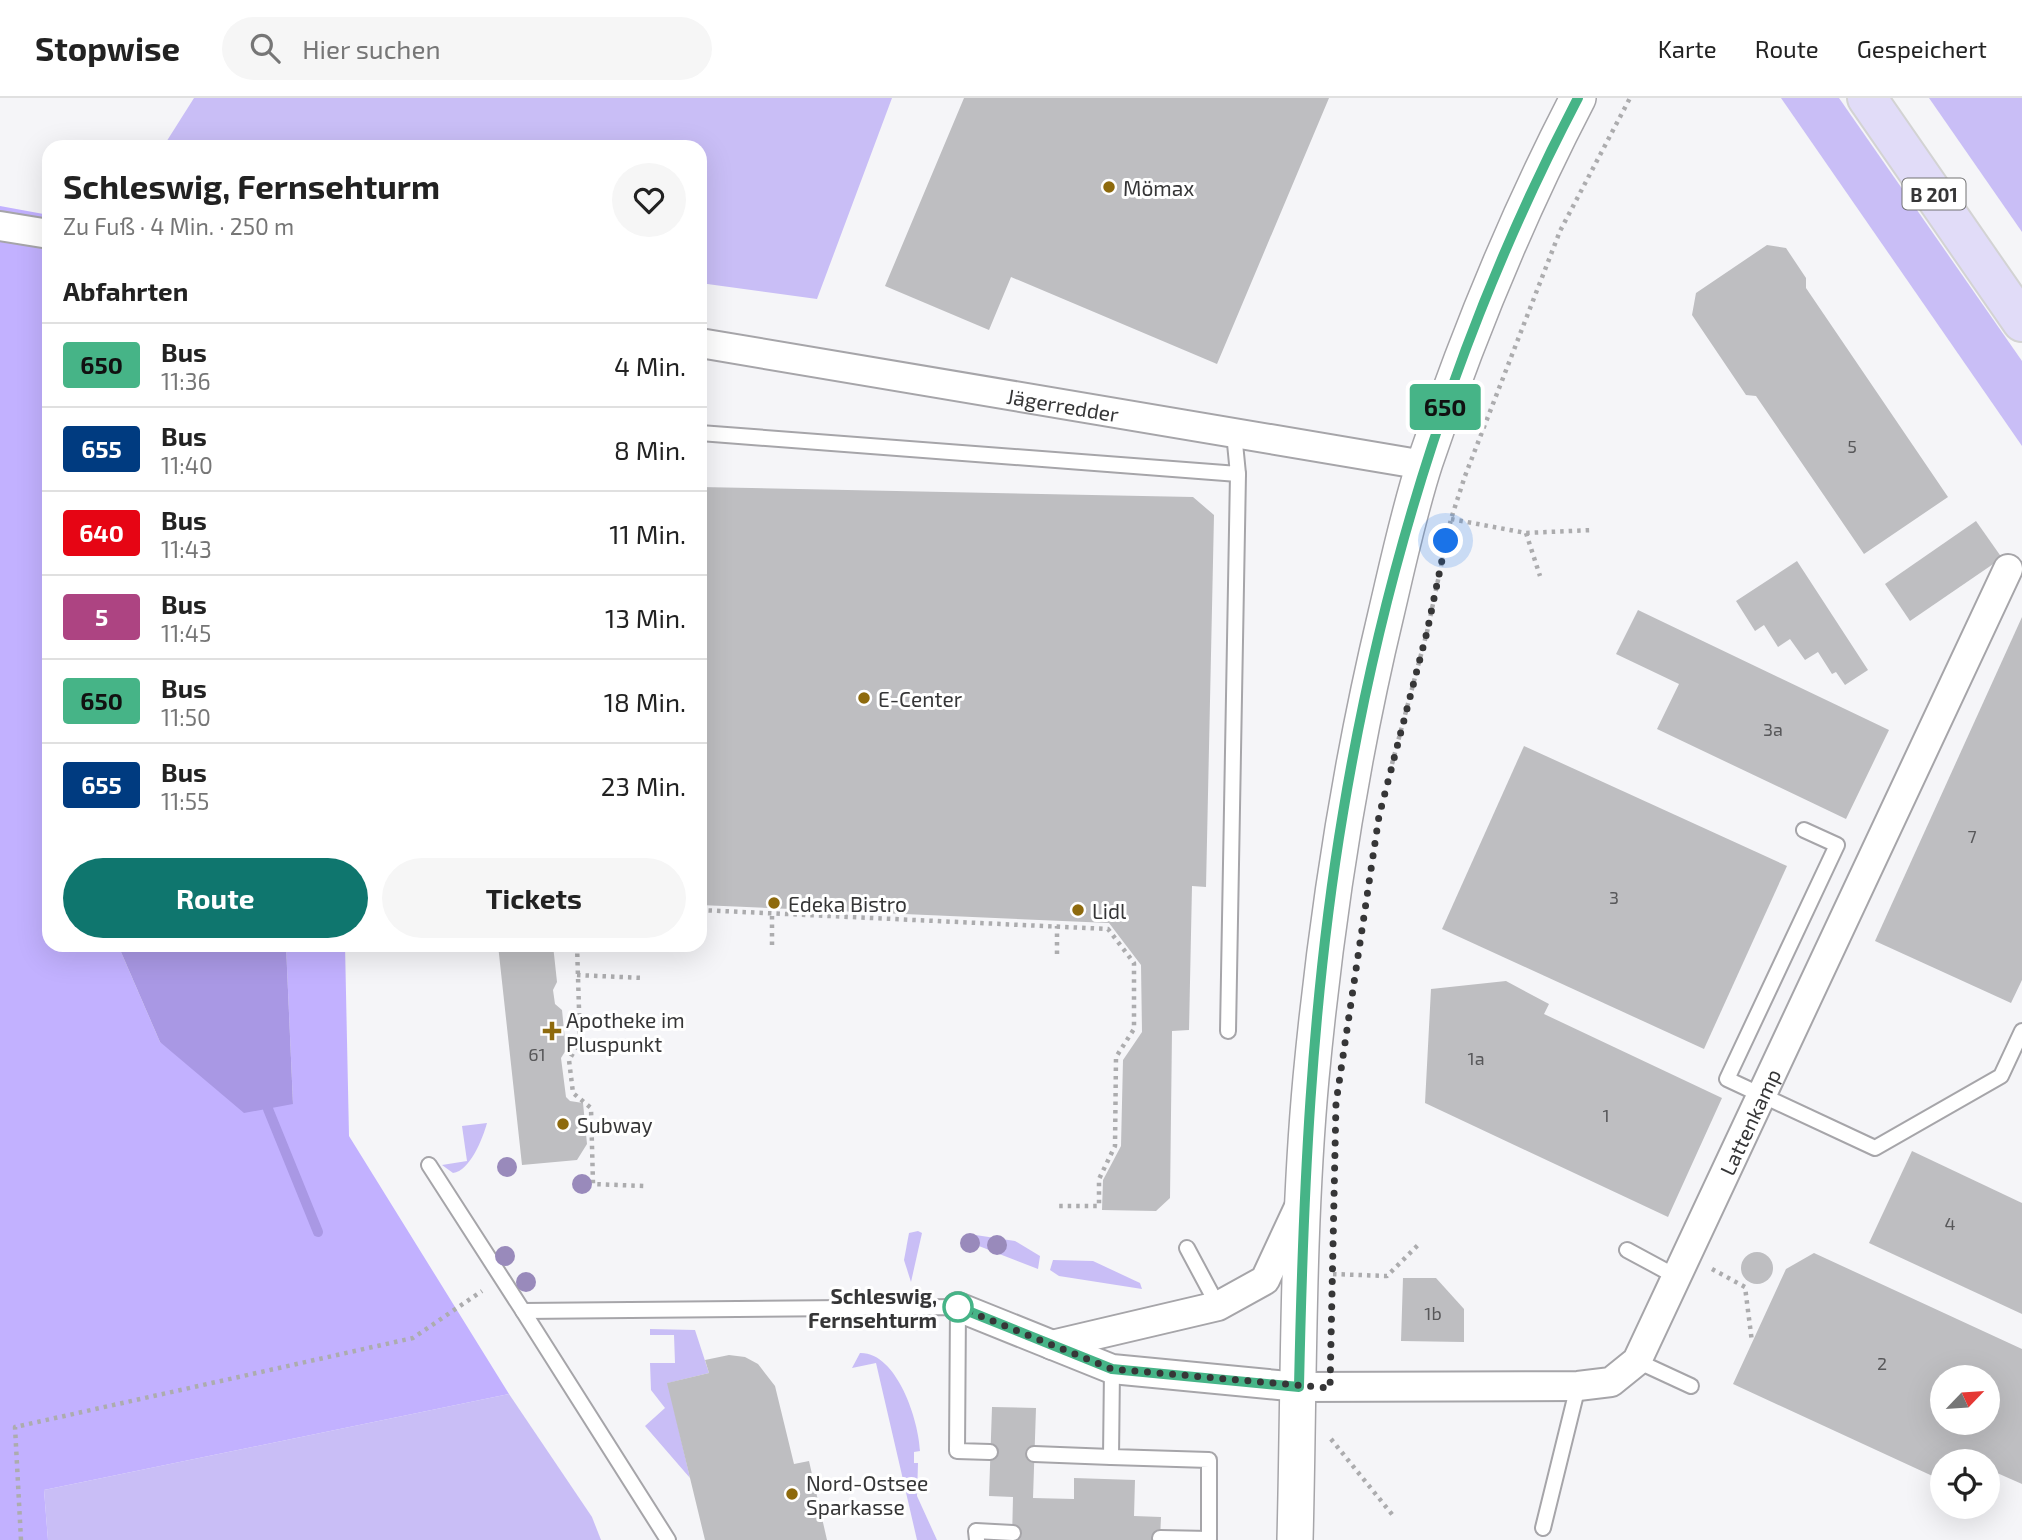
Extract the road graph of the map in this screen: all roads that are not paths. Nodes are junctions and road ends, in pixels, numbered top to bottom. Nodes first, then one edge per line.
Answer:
1 (1578, 98) edge
2 (1867, 98) edge
3 (0, 226) edge
4 (42, 233) edge
5 (2011, 297) edge
6 (2022, 322) edge
7 (707, 345) edge
8 (1234, 433) junction
9 (707, 434) edge
10 (1424, 465) junction
11 (1238, 474) junction
12 (2008, 569) dead end
13 (1804, 830) dead end
14 (1228, 1031) dead end
15 (2022, 1031) edge
16 (1762, 1096) junction
17 (429, 1165) dead end
18 (1304, 1198) junction
19 (1187, 1248) dead end
20 (1627, 1250) dead end
21 (1682, 1267) junction
22 (1218, 1306) junction
23 (958, 1307) junction
24 (523, 1311) junction
25 (1052, 1345) junction
26 (1637, 1361) junction
27 (1112, 1369) junction
28 (1578, 1385) junction
29 (1691, 1386) dead end
30 (1299, 1387) junction
31 (990, 1452) dead end
32 (1034, 1454) dead end
33 (1111, 1457) junction
34 (1543, 1528) dead end
35 (1013, 1533) dead end
36 (1160, 1538) dead end
37 (668, 1540) edge
38 (976, 1540) edge
39 (1295, 1540) edge

1 - 10 street
2 - 5 main road, B 201
3 - 4 street
5 - 6 main road, B 201
7 - 8 street, Jägerredder
8 - 10 street, Jägerredder
8 - 11 lane
9 - 11 lane
10 - 18 street
11 - 14 lane
12 - 16 street, Lattenkamp
13 - 16 lane
15 - 16 lane
16 - 21 street, Lattenkamp
17 - 24 lane
18 - 22 street
18 - 30 street
19 - 22 lane
20 - 21 lane
21 - 26 street, Lattenkamp
22 - 25 street
23 - 24 lane
23 - 25 street, Lattenkamp
23 - 31 lane
24 - 37 lane
25 - 27 street, Lattenkamp
26 - 28 street, Lattenkamp
26 - 29 lane
27 - 30 street, Lattenkamp
27 - 33 lane
28 - 30 street, Lattenkamp
28 - 34 lane
30 - 39 street
32 - 33 lane
33 - 36 lane
35 - 38 lane

